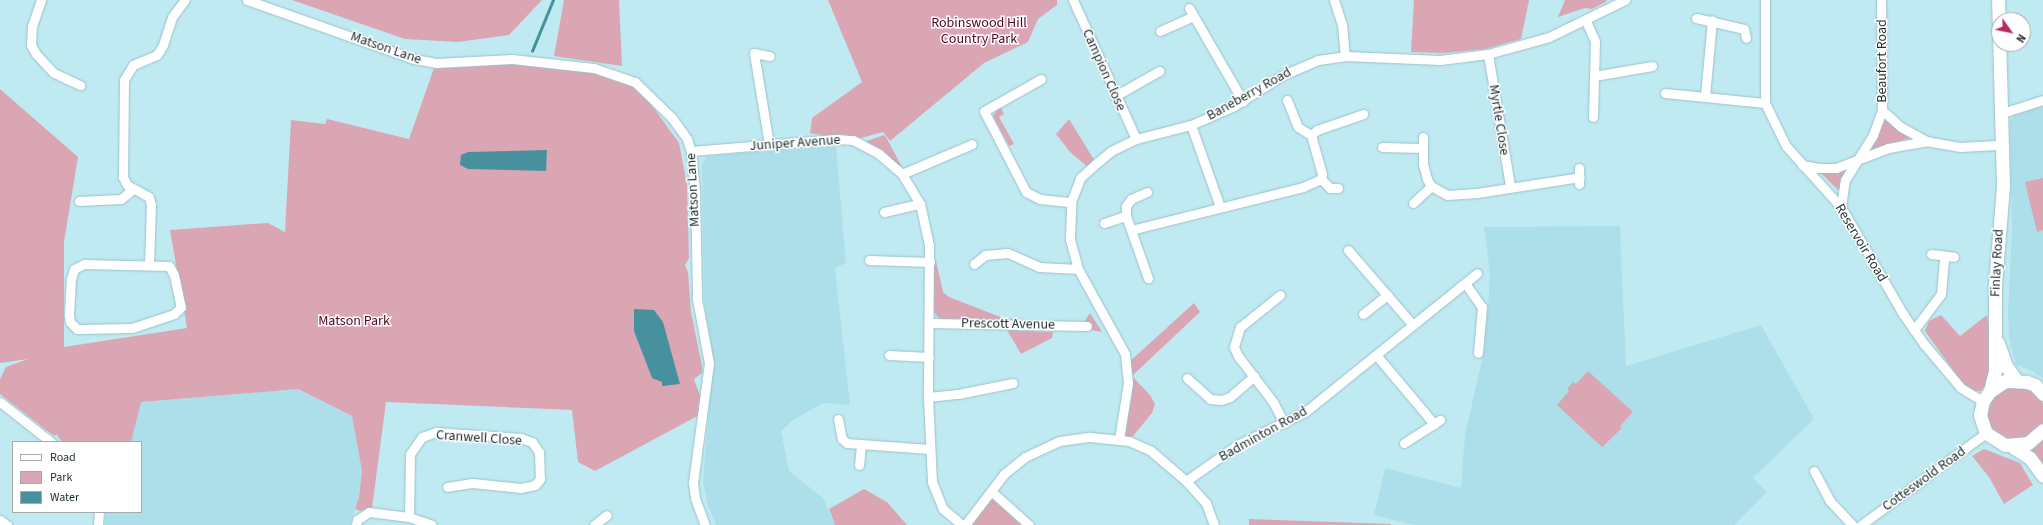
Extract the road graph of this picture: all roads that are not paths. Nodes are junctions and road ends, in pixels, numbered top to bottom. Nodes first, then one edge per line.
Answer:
1 (40, 0) edge
2 (185, 0) edge
3 (247, 0) edge
4 (1073, 0) edge
5 (1334, 0) edge
6 (1625, 0) edge
7 (1765, 0) edge
8 (1881, 0) edge
9 (1998, 0) edge
10 (1696, 18) dead end
11 (1586, 20) junction
12 (1712, 20) junction
13 (1160, 32) dead end
14 (1746, 38) dead end
15 (1488, 54) junction
16 (770, 56) dead end
17 (1345, 56) junction
18 (1652, 66) dead end
19 (1159, 72) dead end
20 (1594, 76) junction
21 (1042, 79) dead end
22 (71, 80) junction
23 (80, 85) dead end
24 (67, 90) dead end
25 (1664, 94) dead end
26 (1115, 96) junction
27 (1705, 96) junction
28 (1287, 100) dead end
29 (2043, 100) edge
30 (1243, 101) junction
31 (1765, 104) junction
32 (1882, 110) junction
33 (1363, 114) dead end
34 (1999, 114) junction
35 (1593, 117) dead end
36 (1191, 125) junction
37 (1311, 135) junction
38 (1423, 137) dead end
39 (1136, 139) junction
40 (1926, 141) junction
41 (769, 144) junction
42 (972, 144) dead end
43 (1996, 144) junction
44 (1382, 146) dead end
45 (1422, 148) junction
46 (691, 151) junction
47 (1857, 160) junction
48 (1801, 164) junction
49 (902, 174) junction
50 (1580, 176) dead end
51 (1320, 179) junction
52 (1431, 186) junction
53 (1510, 186) junction
54 (1338, 188) dead end
55 (133, 190) junction
56 (1147, 192) dead end
57 (2001, 196) junction
58 (79, 201) dead end
59 (1071, 202) junction
60 (1413, 203) dead end
61 (920, 204) junction
62 (1220, 207) junction
63 (1842, 208) junction
64 (884, 212) dead end
65 (1126, 216) junction
66 (1104, 223) dead end
67 (1132, 230) junction
68 (1348, 250) dead end
69 (1931, 254) dead end
70 (1944, 256) junction
71 (1954, 257) dead end
72 (869, 260) dead end
73 (930, 262) junction
74 (149, 264) junction
75 (974, 264) dead end
76 (1078, 269) junction
77 (1477, 273) dead end
78 (1148, 278) dead end
79 (1465, 283) junction
80 (1280, 295) dead end
81 (1387, 295) junction
82 (1363, 314) dead end
83 (929, 323) junction
84 (1413, 325) junction
85 (1088, 326) dead end
86 (1914, 330) junction
87 (1995, 330) junction
88 (1478, 353) dead end
89 (889, 355) dead end
90 (1377, 356) junction
91 (929, 357) junction
92 (1254, 376) junction
93 (1187, 378) dead end
94 (2016, 380) junction
95 (1013, 383) dead end
96 (2040, 388) edge
97 (928, 396) junction
98 (1986, 396) junction
99 (0, 402) edge
100 (838, 418) dead end
101 (1284, 422) junction
102 (2043, 430) edge
103 (1986, 433) junction
104 (1119, 438) junction
105 (50, 441) edge
106 (1404, 443) dead end
107 (861, 445) junction
108 (2013, 447) junction
109 (929, 449) junction
110 (858, 465) dead end
111 (1814, 471) dead end
112 (2043, 476) edge
113 (1186, 481) junction
114 (447, 487) dead end
115 (991, 491) junction
116 (99, 513) edge
117 (607, 515) dead end
118 (409, 517) junction
119 (0, 520) edge
120 (598, 524) edge
121 (7, 525) edge
122 (98, 525) edge
123 (356, 525) edge
124 (432, 525) edge
125 (705, 525) edge
126 (962, 525) edge
127 (965, 525) edge
128 (1029, 525) edge
129 (1214, 525) edge
130 (1852, 525) edge
131 (1861, 525) edge

1 - 22 street
2 - 55 street
3 - 46 street, Matson Lane
4 - 26 street, Campion Close
5 - 17 street
6 - 11 street, Baneberry Road
7 - 31 street, Reservoir Road
8 - 32 street, Beaufort Road
9 - 34 highway
10 - 12 street
11 - 15 street, Baneberry Road
11 - 20 street
12 - 14 street
12 - 27 street
13 - 30 street
15 - 17 street, Baneberry Road
15 - 53 street, Myrtle Close
16 - 41 street
17 - 30 street, Baneberry Road
18 - 20 street
19 - 26 street
20 - 35 street
21 - 59 street
22 - 23 street
22 - 24 street
25 - 27 street
26 - 39 street, Campion Close
27 - 31 street
28 - 37 street
29 - 34 street
30 - 36 street, Baneberry Road
31 - 48 street, Reservoir Road
32 - 40 street
32 - 47 street, Beaufort Road
33 - 37 street
34 - 43 highway
34 - 57 highway
36 - 39 street, Baneberry Road
36 - 62 street
37 - 51 street
38 - 45 street
39 - 59 street, Baneberry Road
40 - 43 street
40 - 47 street
41 - 46 street, Juniper Avenue
41 - 49 street, Juniper Avenue
42 - 49 street
43 - 57 highway
44 - 45 street
45 - 52 street
46 - 125 street, Matson Lane
47 - 48 street
47 - 63 street, Beaufort Road
48 - 63 street, Reservoir Road
49 - 61 street, Juniper Avenue
50 - 53 street
51 - 54 street
51 - 62 street
52 - 53 street
52 - 60 street
55 - 58 street
55 - 74 street
56 - 65 street
57 - 87 highway, Finlay Road
59 - 76 street, Baneberry Road
61 - 64 street
61 - 73 street, Juniper Avenue
62 - 67 street
63 - 86 street, Reservoir Road
65 - 66 street
65 - 67 street
67 - 78 street
68 - 81 street
69 - 70 street
70 - 71 street
70 - 86 street
72 - 73 street
73 - 83 street, Juniper Avenue
74 - 74 street
75 - 76 street
76 - 104 street, Baneberry Road
77 - 79 street, Badminton Road
79 - 84 street, Badminton Road
79 - 88 street
80 - 92 street
81 - 82 street
81 - 84 street
83 - 85 street, Prescott Avenue
83 - 91 street, Juniper Avenue
84 - 90 street, Badminton Road
86 - 98 street, Reservoir Road
87 - 94 highway, Finlay Road
87 - 98 highway, Finlay Road
89 - 91 street
90 - 101 street, Badminton Road
90 - 106 street
91 - 97 street, Juniper Avenue
92 - 93 street
92 - 101 street
94 - 96 highway
94 - 98 highway
95 - 97 street
97 - 109 street, Juniper Avenue
98 - 103 highway, Finlay Road
99 - 105 street
100 - 107 street
101 - 113 street, Badminton Road
102 - 108 highway
103 - 108 highway
103 - 131 street, Cotteswold Road
104 - 113 street
104 - 115 street
107 - 109 street
107 - 110 street
108 - 112 highway
109 - 126 street, Juniper Avenue
111 - 130 street
113 - 129 street
114 - 118 street, Cranwell Close
115 - 127 street
115 - 128 street
116 - 122 street
117 - 120 street
118 - 123 street
118 - 124 street
119 - 121 street

